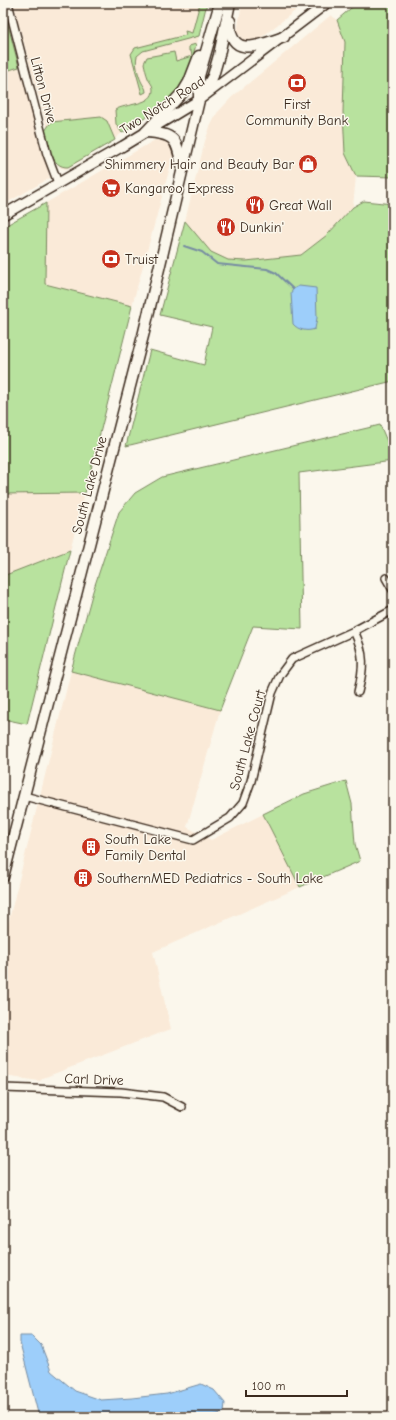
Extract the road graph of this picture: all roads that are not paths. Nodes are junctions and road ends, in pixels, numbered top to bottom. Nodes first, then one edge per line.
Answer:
1 (8, 3) edge
2 (220, 3) edge
3 (231, 3) edge
4 (327, 3) edge
5 (284, 37) junction
6 (210, 38) junction
7 (199, 100) junction
8 (146, 132) junction
9 (182, 171) junction
10 (58, 183) junction
11 (3, 215) edge
12 (386, 578) dead end
13 (393, 590) edge
14 (393, 610) edge
15 (354, 631) junction
16 (358, 692) dead end
17 (24, 796) junction
18 (3, 877) edge
19 (3, 1088) edge
20 (182, 1107) dead end

1 - 10 street, Litton Drive
2 - 6 main road, South Lake Drive
3 - 5 main road
3 - 7 main road, South Lake Drive
4 - 5 street, Two Notch Road
5 - 7 street, Two Notch Road
6 - 7 main road, South Lake Drive
6 - 8 main road
7 - 8 street, Two Notch Road
7 - 9 main road, South Lake Drive
8 - 9 main road
8 - 10 street, Two Notch Road
9 - 17 main road, South Lake Drive
10 - 11 street, Two Notch Road
12 - 13 street
14 - 15 street, South Lake Court
15 - 16 street
15 - 17 street, South Lake Court
17 - 18 main road, South Lake Drive
19 - 20 street, Carl Drive

